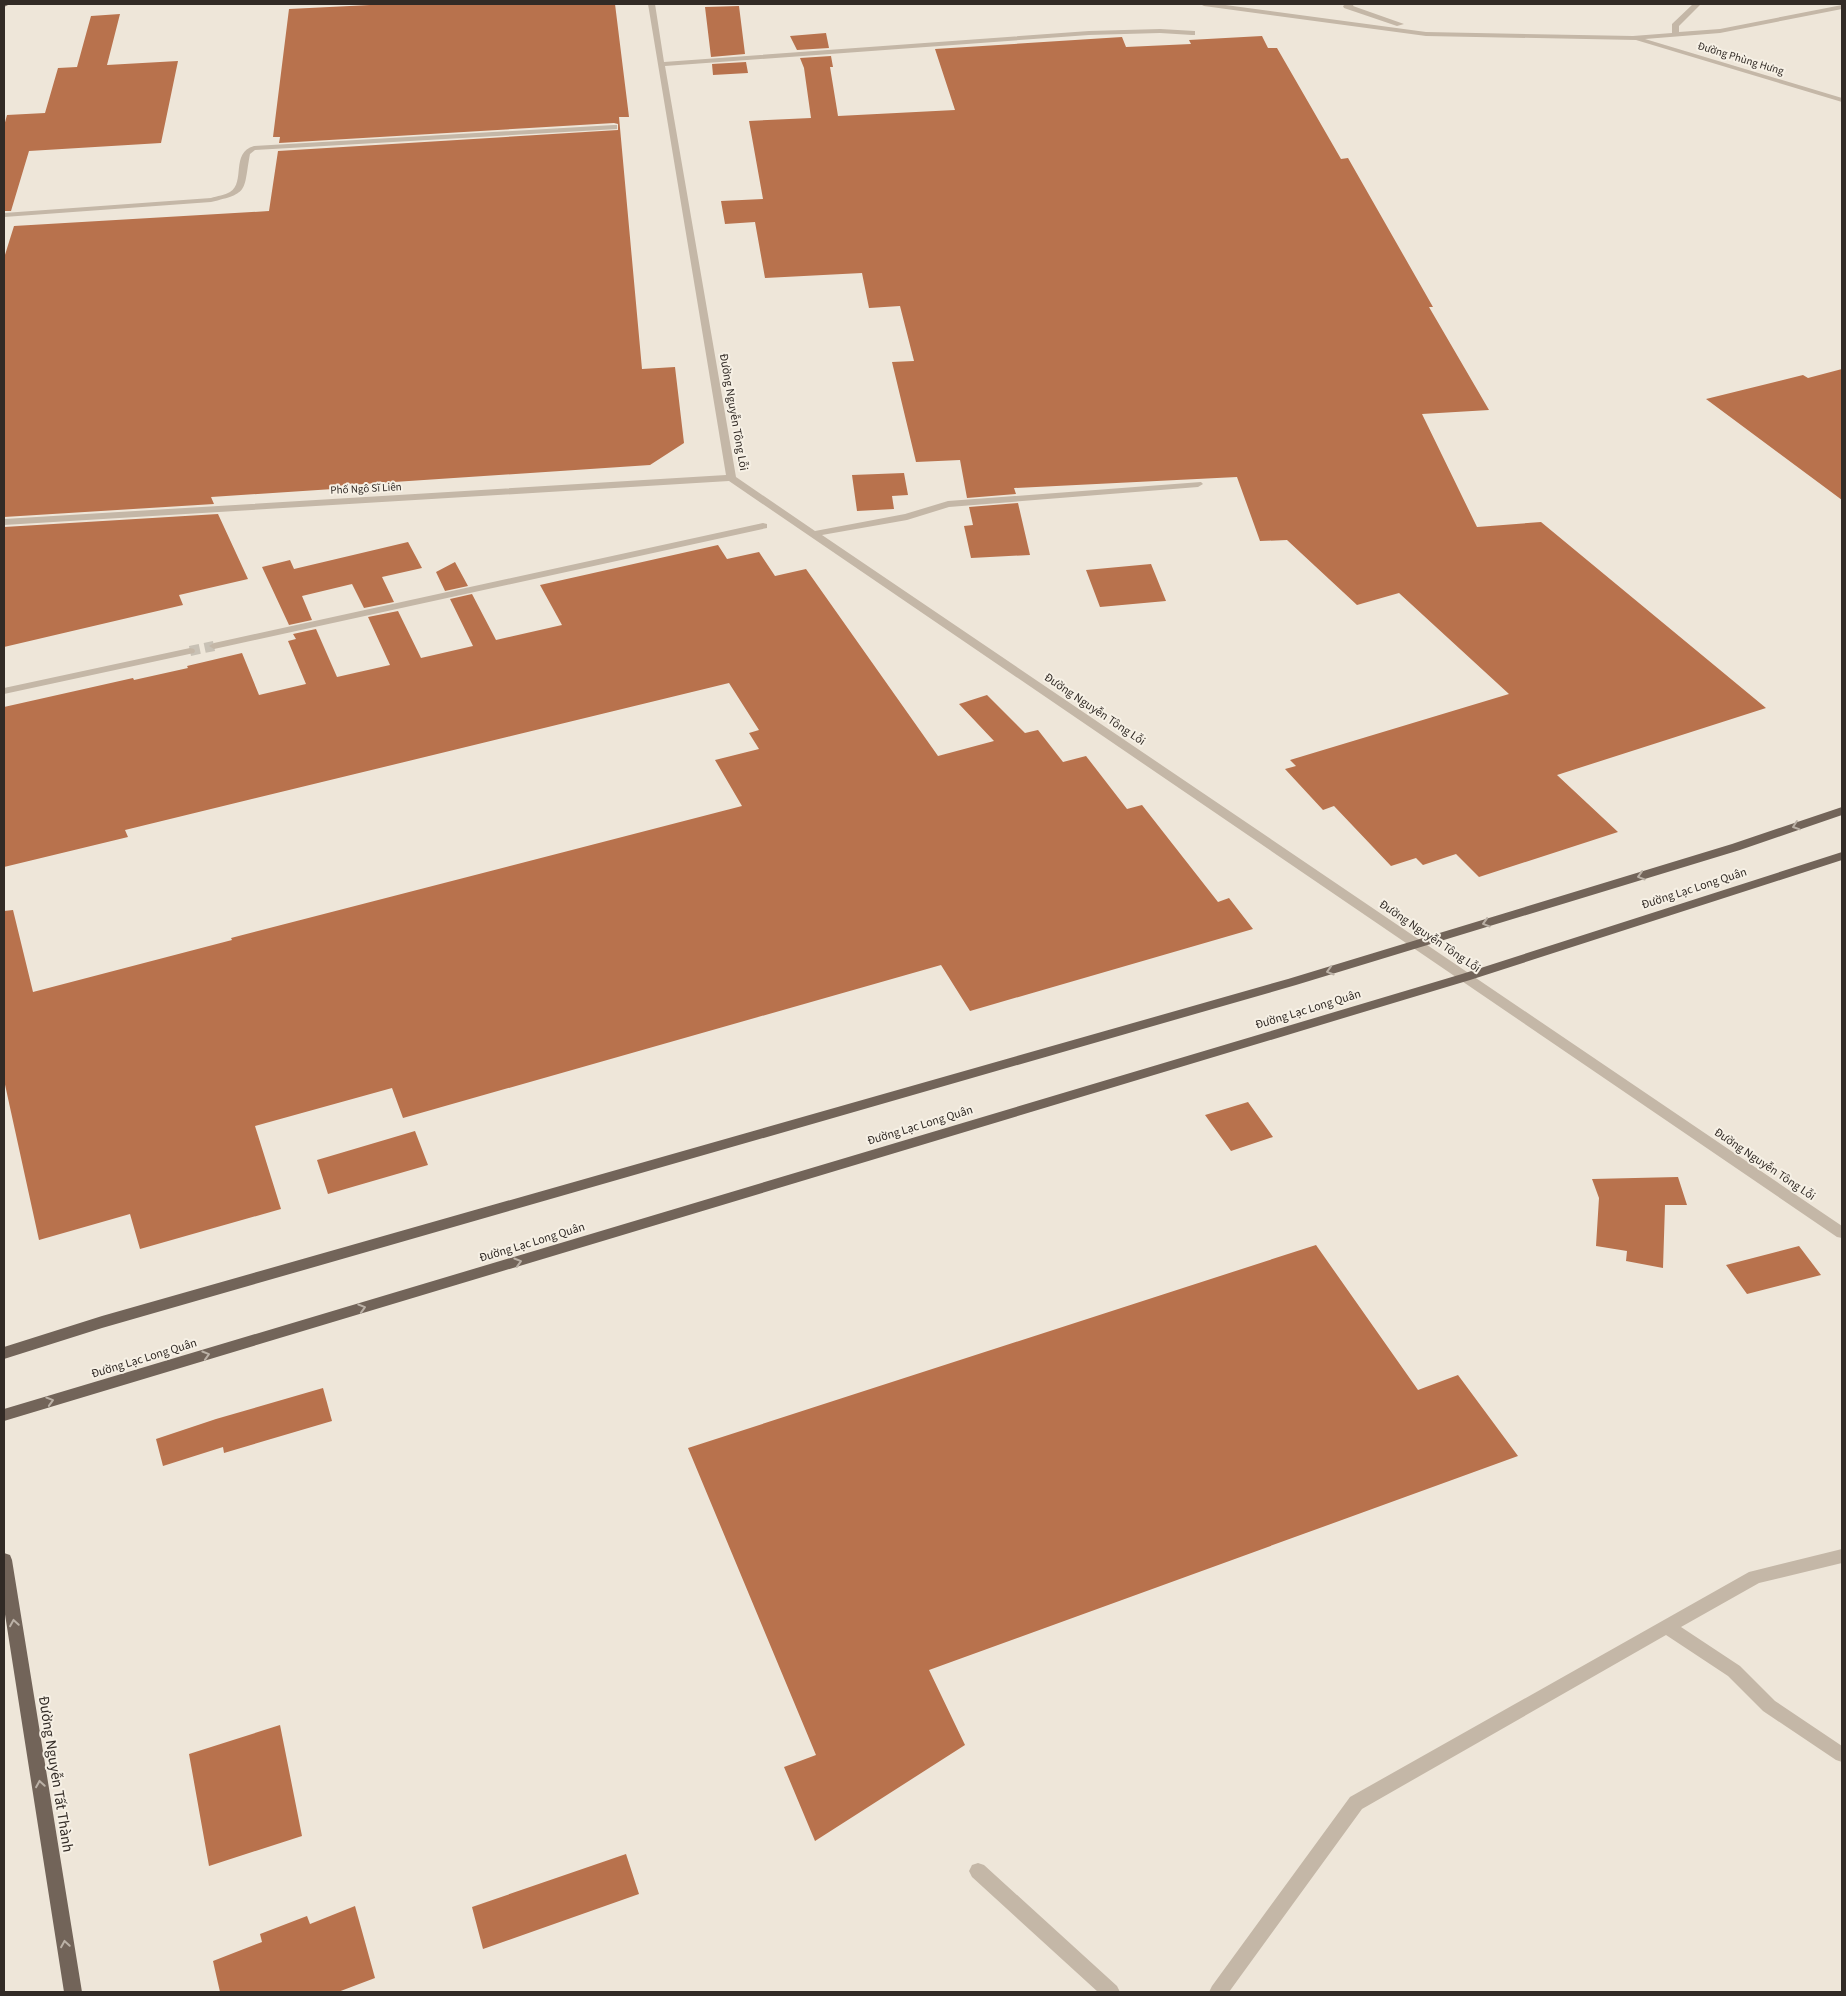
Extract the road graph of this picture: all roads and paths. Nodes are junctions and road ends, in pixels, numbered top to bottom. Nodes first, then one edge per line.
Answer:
1 (651, 4) edge
2 (1204, 4) edge
3 (1346, 4) edge
4 (1697, 4) edge
5 (1842, 7) edge
6 (1192, 33) dead end
7 (1426, 34) junction
8 (1676, 34) junction
9 (1633, 38) junction
10 (661, 64) junction
11 (1842, 100) edge
12 (614, 127) dead end
13 (4, 215) edge
14 (731, 478) junction
15 (1198, 484) dead end
16 (4, 522) edge
17 (763, 526) dead end
18 (813, 534) junction
19 (214, 646) tunnel mouth
20 (190, 651) tunnel mouth
21 (4, 691) edge
22 (1842, 811) edge
23 (1842, 856) edge
24 (1417, 944) junction
25 (1466, 977) junction
26 (1842, 1233) edge
27 (4, 1353) edge
28 (4, 1415) edge
29 (1842, 1556) edge
30 (4, 1560) edge
31 (1667, 1627) junction
32 (1842, 1755) edge
33 (978, 1871) dead end
34 (73, 1992) edge
35 (1111, 1992) edge
36 (1218, 1992) edge

1 - 10 street, Đường Nguyễn Tông Lỗi
2 - 7 street
3 - 7 street
4 - 8 street
5 - 8 street
6 - 10 street
7 - 9 street
8 - 9 street
9 - 11 street, Đường Phùng Hưng
10 - 14 street, Đường Nguyễn Tông Lỗi
12 - 13 street
14 - 16 street, Phố Ngô Sĩ Liên
14 - 18 street, Đường Nguyễn Tông Lỗi
15 - 18 street
17 - 19 street
18 - 24 street, Đường Nguyễn Tông Lỗi
20 - 21 street
22 -> 24 main road
23 - 25 main road, Đường Lạc Long Quân
24 - 25 street, Đường Nguyễn Tông Lỗi
24 -> 27 main road
25 - 26 street, Đường Nguyễn Tông Lỗi
28 -> 25 main road, Đường Lạc Long Quân
29 - 31 street
34 -> 30 main road, Đường Nguyễn Tất Thành
31 - 32 street
31 - 36 street
33 - 35 street

